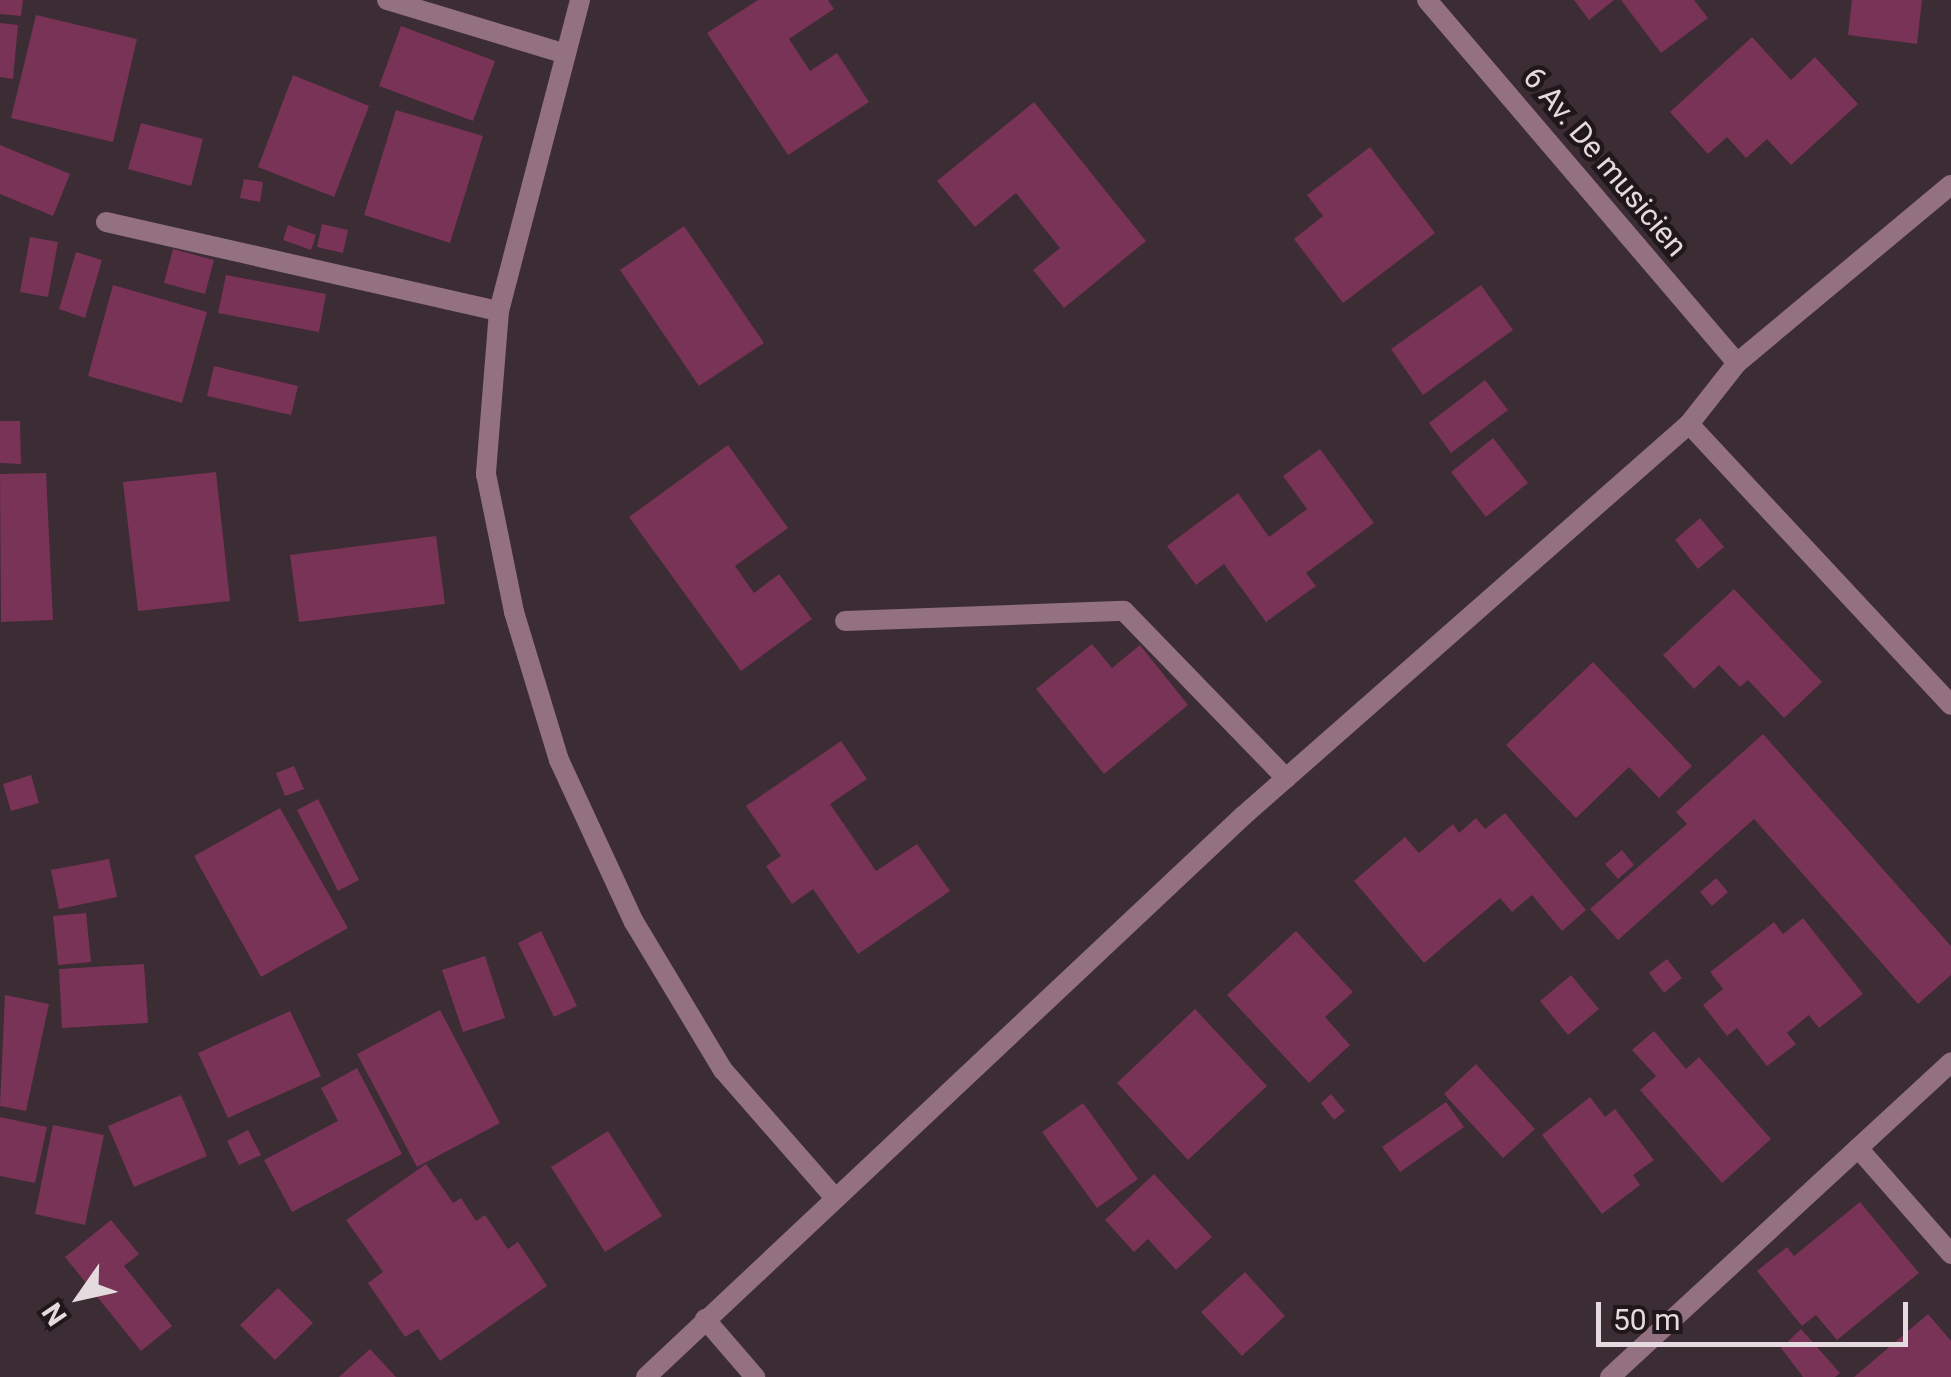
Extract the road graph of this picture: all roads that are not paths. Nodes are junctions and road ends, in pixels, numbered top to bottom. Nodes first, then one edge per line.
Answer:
1 (387, 0) edge
2 (580, 0) edge
3 (1427, 0) edge
4 (562, 53) junction
5 (1951, 184) edge
6 (106, 222) dead end
7 (499, 311) junction
8 (1737, 364) junction
9 (1689, 424) junction
10 (845, 621) dead end
11 (1951, 705) edge
12 (1286, 778) junction
13 (1951, 1062) edge
14 (1858, 1148) junction
15 (834, 1197) junction
16 (1951, 1254) edge
17 (705, 1320) junction
18 (1624, 1372) edge
19 (646, 1377) edge
20 (755, 1377) edge

1 - 4 street
2 - 4 street
3 - 8 street, 6 Av. De musicien
4 - 7 street
5 - 8 street
6 - 7 street
7 - 15 street
8 - 9 street
9 - 11 street
9 - 12 street
10 - 12 street
12 - 15 street
13 - 14 street
14 - 16 street
14 - 18 street
15 - 17 street
17 - 19 street
17 - 20 street

